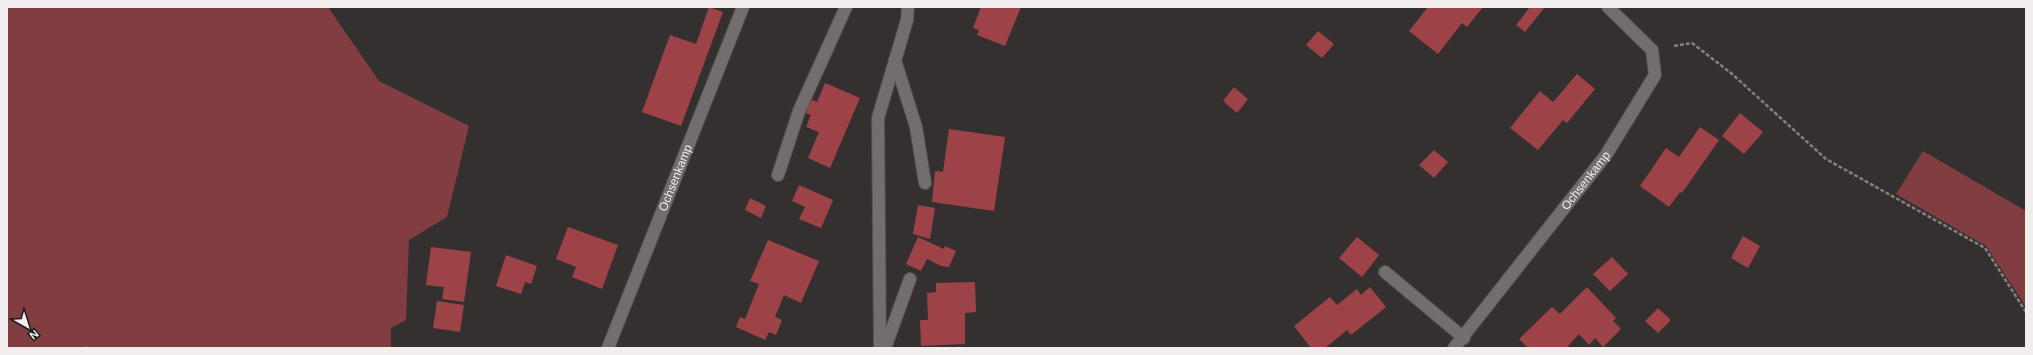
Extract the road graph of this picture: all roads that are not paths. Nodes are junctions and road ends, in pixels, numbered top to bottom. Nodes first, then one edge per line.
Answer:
1 (743, 7) edge
2 (846, 7) edge
3 (908, 7) edge
4 (1608, 7) edge
5 (895, 60) junction
6 (778, 175) dead end
7 (925, 184) dead end
8 (1385, 272) dead end
9 (910, 279) dead end
10 (1464, 338) junction
11 (608, 348) edge
12 (880, 348) edge
13 (885, 348) edge
14 (1454, 348) edge

1 - 11 street, Ochsenkamp
2 - 6 street
3 - 5 street
4 - 10 street, Ochsenkamp
5 - 7 street
5 - 12 street
8 - 10 street
9 - 13 street
10 - 14 street, Ochsenkamp

